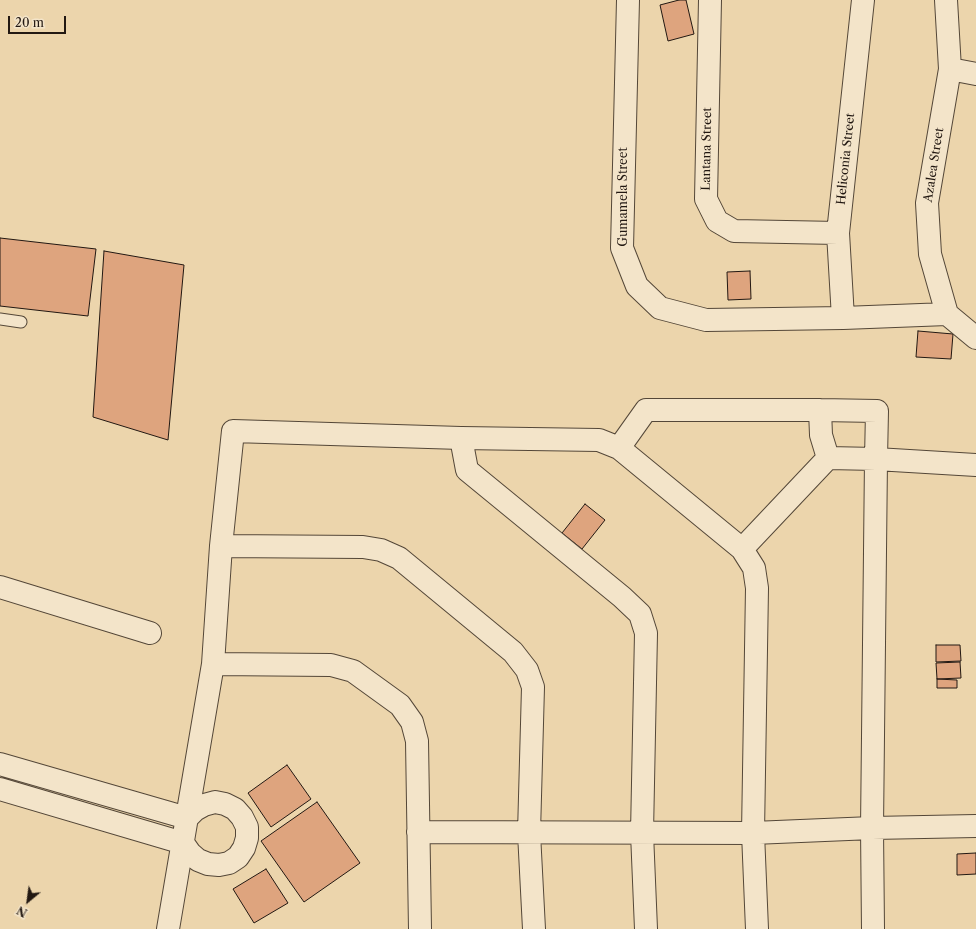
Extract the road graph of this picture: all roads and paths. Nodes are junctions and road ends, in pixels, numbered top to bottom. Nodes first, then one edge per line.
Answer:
1 (628, 0) edge
2 (710, 0) edge
3 (863, 0) edge
4 (946, 0) edge
5 (950, 69) junction
6 (976, 74) edge
7 (838, 233) junction
8 (947, 314) junction
9 (843, 318) junction
10 (0, 319) edge
11 (22, 322) dead end
12 (976, 338) edge
13 (820, 410) junction
14 (461, 438) junction
15 (618, 448) junction
16 (828, 458) junction
17 (876, 459) junction
18 (976, 465) edge
19 (221, 546) junction
20 (742, 549) junction
21 (0, 587) edge
22 (150, 633) dead end
23 (213, 664) junction
24 (0, 764) edge
25 (0, 789) edge
26 (187, 818) junction
27 (976, 826) edge
28 (872, 828) junction
29 (418, 832) junction
30 (530, 833) junction
31 (642, 833) junction
32 (753, 833) junction
33 (183, 843) junction
34 (168, 929) edge
35 (420, 929) edge
36 (534, 929) edge
37 (646, 929) edge
38 (757, 929) edge
39 (873, 929) edge

1 - 9 street, Gumamela Street
2 - 7 street, Lantana Street
3 - 7 street, Heliconia Street
4 - 5 street, Azalea Street
5 - 6 street
5 - 8 street, Azalea Street
7 - 9 street, Heliconia Street
8 - 9 street, Gumamela Street
8 - 12 street
10 - 11 lane
13 - 15 street
13 - 16 street
13 - 17 street
14 - 15 street
14 - 19 street
14 - 31 street
15 - 20 street
16 - 17 street
16 - 20 street
17 - 18 street
17 - 28 street
19 - 23 street
19 - 30 street
20 - 32 street
21 - 22 street
23 - 26 street
23 - 29 street
24 - 26 street
25 - 33 street
26 - 33 street
26 - 33 street
27 - 28 street
28 - 32 street
28 - 39 street
29 - 30 street
29 - 35 street
30 - 31 street
30 - 36 street
31 - 32 street
31 - 37 street
32 - 38 street
33 - 34 street

